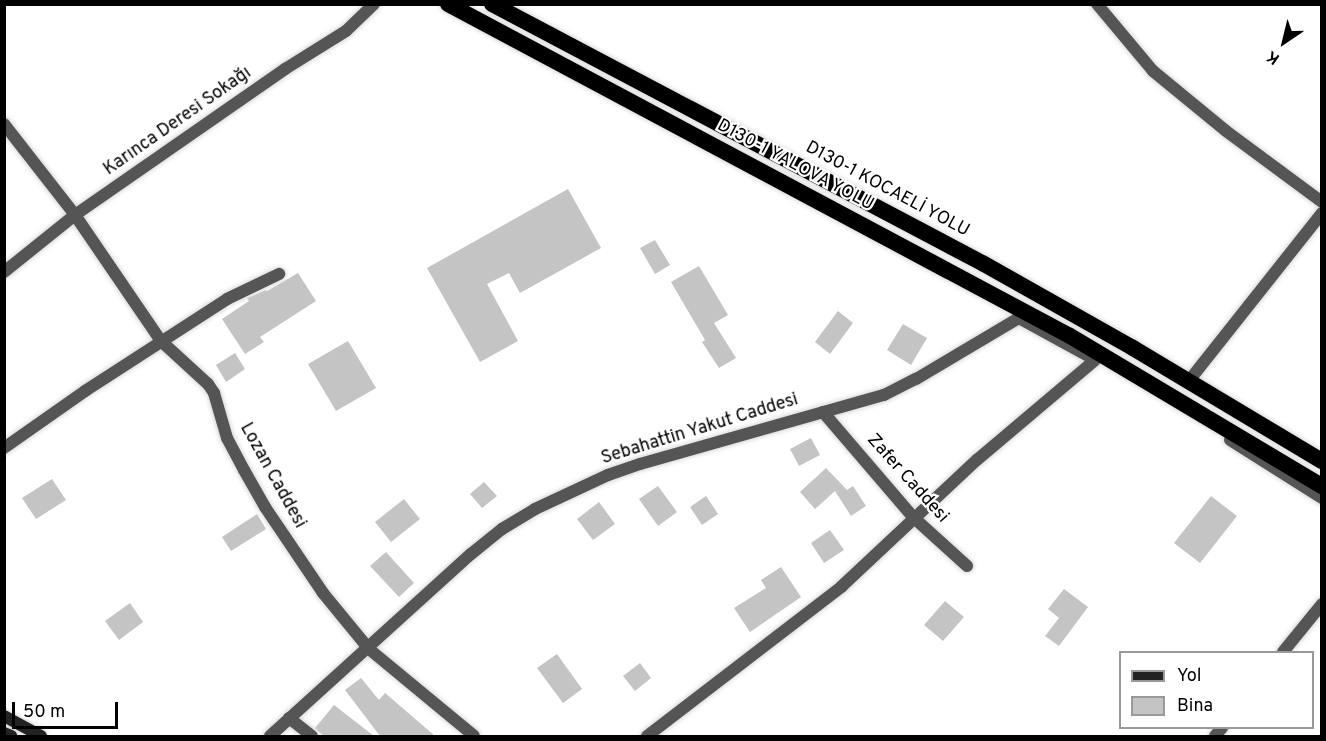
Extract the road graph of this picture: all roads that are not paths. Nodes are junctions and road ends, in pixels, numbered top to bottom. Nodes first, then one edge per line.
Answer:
1 (374, 4) edge
2 (448, 4) edge
3 (492, 4) edge
4 (1097, 4) edge
5 (4, 124) edge
6 (1322, 202) edge
7 (1322, 213) edge
8 (75, 215) junction
9 (4, 272) edge
10 (279, 274) dead end
11 (1023, 315) junction
12 (161, 341) junction
13 (1095, 360) junction
14 (1188, 382) junction
15 (824, 412) junction
16 (4, 448) edge
17 (1322, 461) edge
18 (1322, 486) edge
19 (1322, 498) edge
20 (913, 518) junction
21 (967, 566) dead end
22 (1322, 604) edge
23 (369, 649) junction
24 (1284, 651) edge
25 (4, 716) edge
26 (290, 718) junction
27 (4, 733) edge
28 (11, 736) edge
29 (41, 736) edge
30 (270, 736) edge
31 (312, 736) edge
32 (474, 736) edge
33 (647, 736) edge

1 - 8 street, Karınca Deresi Sokağı
2 - 11 highway, D130-1 YALOVA YOLU
3 - 14 highway, D130-1 KOCAELİ YOLU
4 - 6 street
5 - 8 street, Lozan Caddesi
7 - 14 street
8 - 9 street, Karınca Deresi Sokağı
8 - 12 street, Lozan Caddesi
10 - 12 street
11 - 13 street
11 - 15 street, Sebahattin Yakut Caddesi
11 - 18 highway, D130-1 YALOVA YOLU
12 - 16 street
12 - 23 street, Lozan Caddesi
13 - 19 street
13 - 20 street
14 - 17 highway
15 - 20 street, Zafer Caddesi
15 - 23 street, Sebahattin Yakut Caddesi
20 - 21 street, Zafer Caddesi
20 - 33 street
22 - 24 street
23 - 26 street, Sebahattin Yakut Caddesi
23 - 32 street, Lozan Caddesi
25 - 29 main road
26 - 30 street, Sebahattin Yakut Caddesi
26 - 31 street
27 - 28 main road

